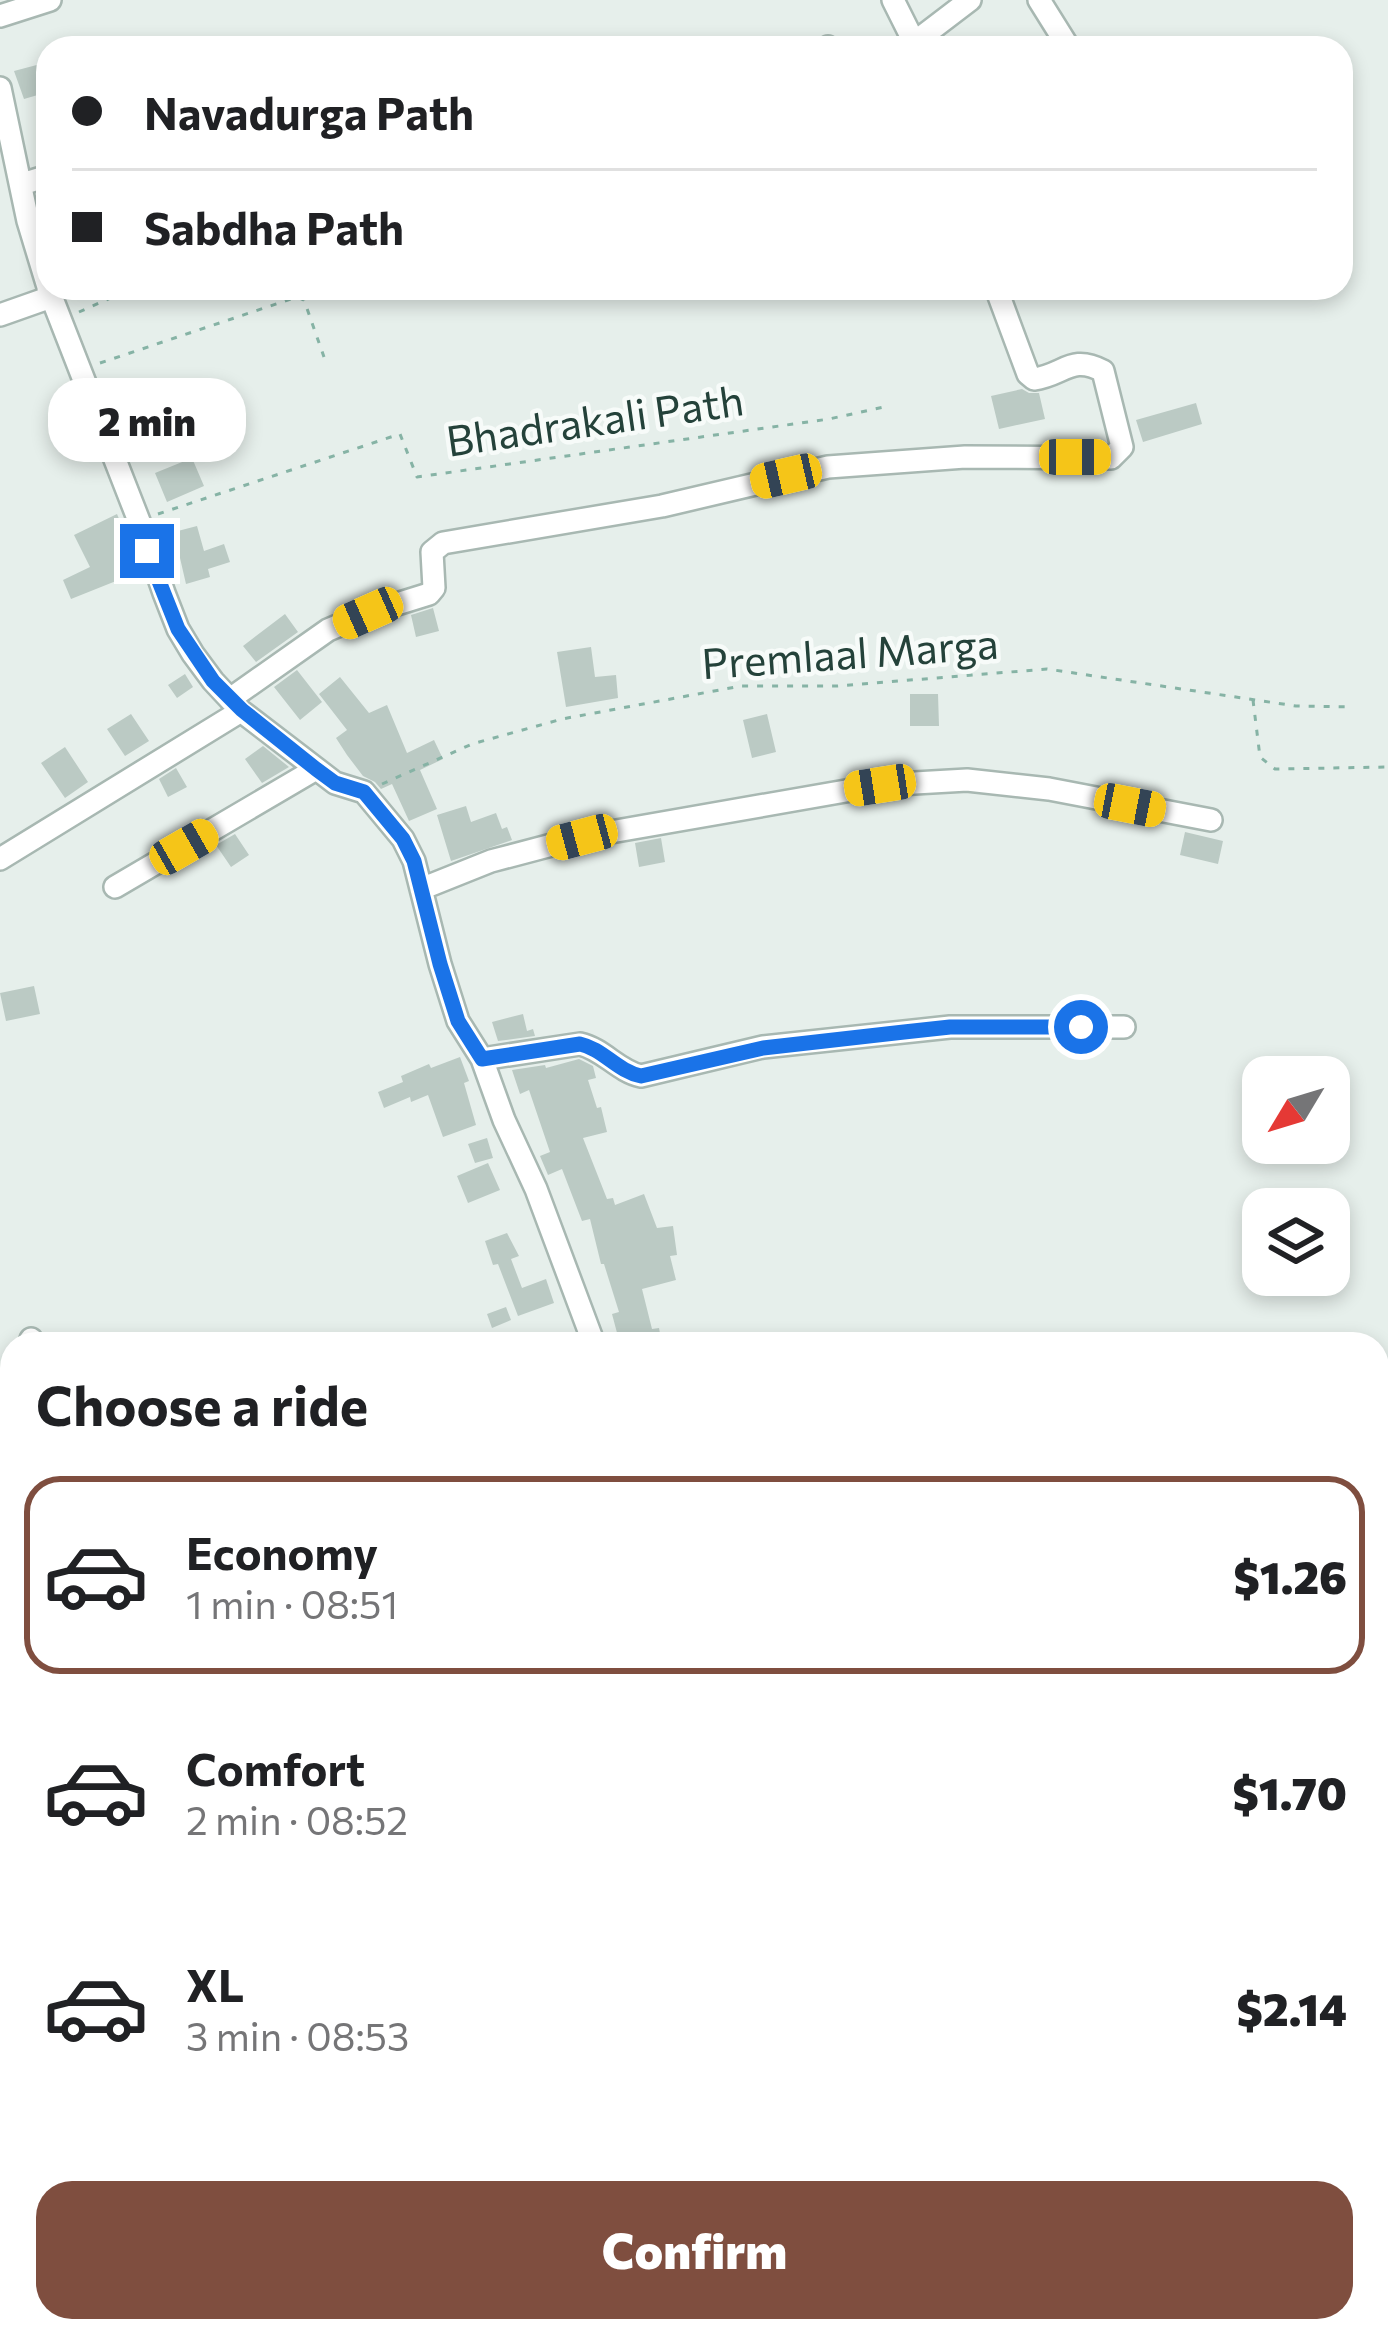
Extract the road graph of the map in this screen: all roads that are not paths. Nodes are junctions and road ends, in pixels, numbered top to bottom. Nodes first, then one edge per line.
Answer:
1 (50, 0) edge
2 (893, 0) edge
3 (970, 0) edge
4 (1039, 0) edge
5 (0, 16) edge
6 (908, 36) edge
7 (926, 36) edge
8 (1062, 36) edge
9 (0, 88) edge
10 (36, 180) edge
11 (22, 184) junction
12 (36, 247) edge
13 (36, 297) edge
14 (53, 300) edge
15 (1000, 300) edge
16 (0, 316) edge
17 (236, 705) junction
18 (316, 769) junction
19 (1210, 820) dead end
20 (0, 859) edge
21 (115, 887) dead end
22 (421, 889) junction
23 (1124, 1027) dead end
24 (482, 1059) junction
25 (590, 1332) edge

1 - 5 street
2 - 6 street
3 - 7 street
4 - 8 street
9 - 11 street
10 - 11 street
11 - 12 street
13 - 16 street
14 - 17 street
15 - 17 street
17 - 18 street
17 - 20 street
18 - 21 street
18 - 22 street
19 - 22 street
22 - 24 street
23 - 24 street
24 - 25 street

